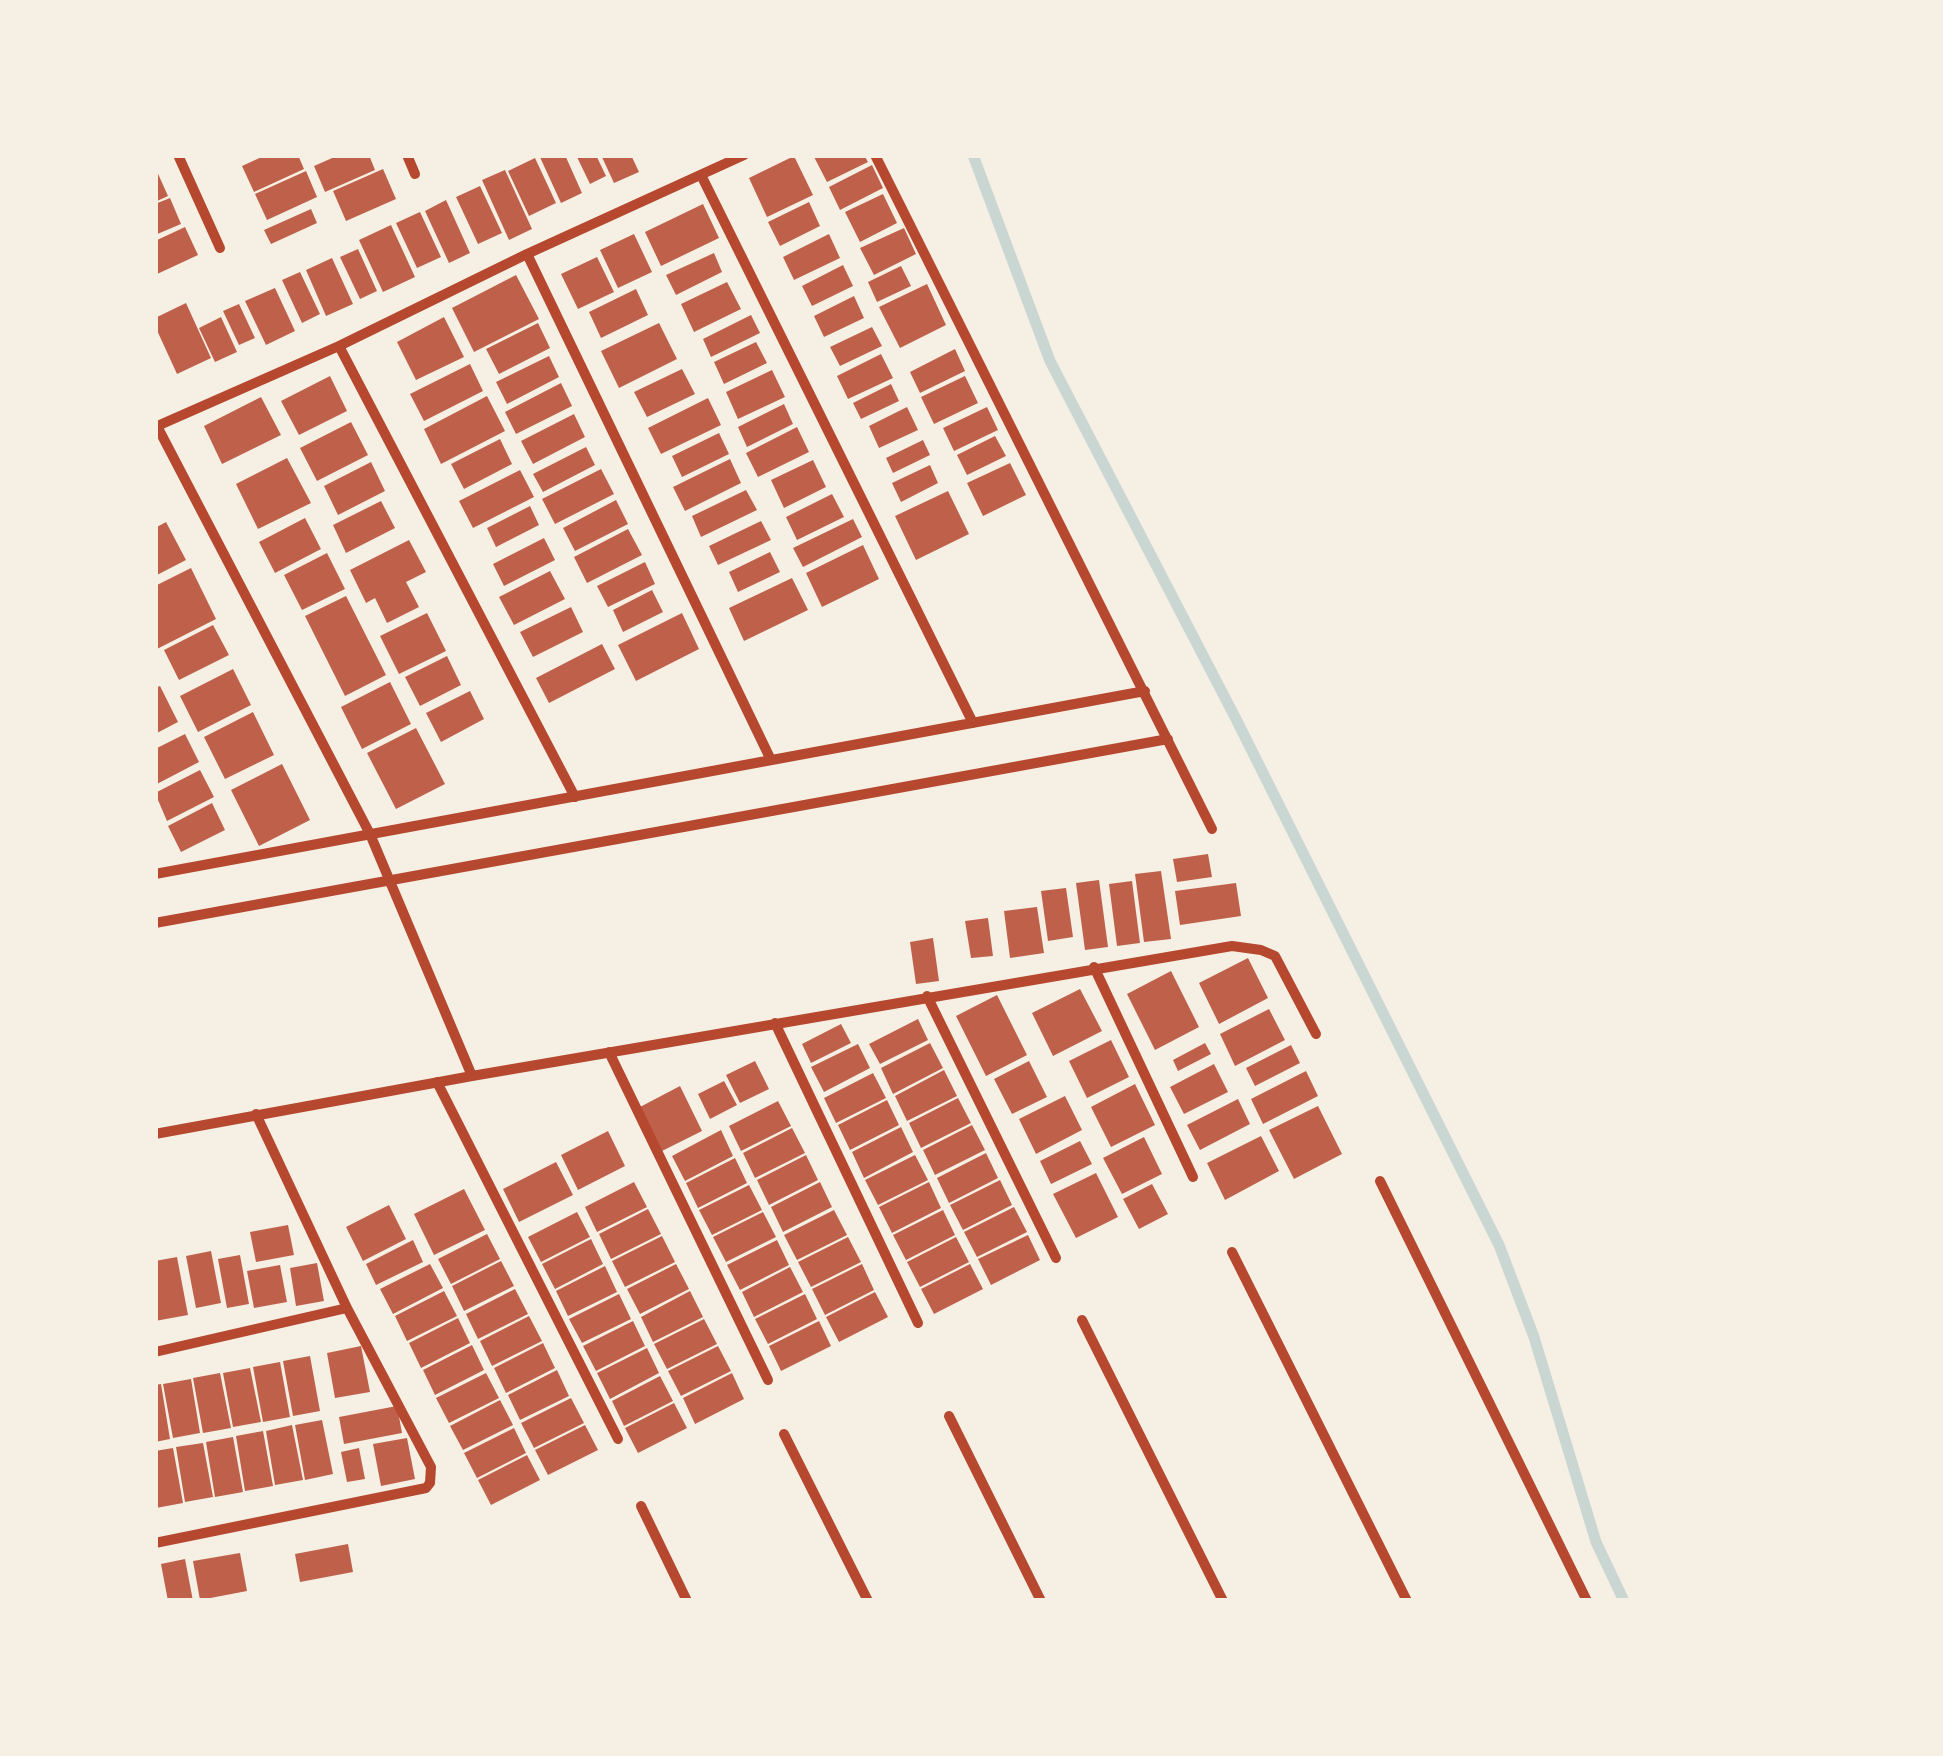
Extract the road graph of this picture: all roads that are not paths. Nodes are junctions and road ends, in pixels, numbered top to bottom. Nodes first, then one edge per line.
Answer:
1 (178, 155) edge
2 (407, 155) edge
3 (744, 155) edge
4 (875, 155) edge
5 (416, 174) dead end
6 (701, 175) junction
7 (220, 248) dead end
8 (527, 254) junction
9 (340, 346) junction
10 (156, 426) edge
11 (1144, 692) junction
12 (973, 722) junction
13 (1168, 740) junction
14 (770, 760) junction
15 (575, 797) junction
16 (1212, 828) dead end
17 (370, 834) junction
18 (155, 874) edge
19 (389, 880) junction
20 (155, 923) edge
21 (1094, 968) junction
22 (927, 996) junction
23 (775, 1023) junction
24 (1316, 1034) dead end
25 (609, 1052) junction
26 (472, 1076) junction
27 (437, 1082) junction
28 (256, 1114) junction
29 (155, 1134) edge
30 (1193, 1177) dead end
31 (1380, 1182) dead end
32 (1232, 1252) dead end
33 (1056, 1258) dead end
34 (348, 1308) junction
35 (1082, 1320) dead end
36 (918, 1323) dead end
37 (155, 1352) edge
38 (768, 1380) dead end
39 (949, 1416) dead end
40 (784, 1434) dead end
41 (618, 1439) dead end
42 (642, 1506) dead end
43 (155, 1543) edge
44 (687, 1601) edge
45 (868, 1601) edge
46 (1041, 1601) edge
47 (1222, 1601) edge
48 (1407, 1601) edge
49 (1587, 1601) edge

1 - 7 street
2 - 5 street
3 - 6 street
4 - 11 street
6 - 8 street
6 - 12 street
8 - 9 street
8 - 14 street
9 - 10 street
9 - 15 street
10 - 17 street
11 - 12 street
11 - 13 street
12 - 14 street
13 - 16 street
13 - 19 street
14 - 15 street
15 - 17 street
17 - 18 street
17 - 19 street
19 - 20 street
19 - 26 street
21 - 22 street
21 - 24 street
21 - 30 street
22 - 23 street
22 - 33 street
23 - 25 street
23 - 36 street
25 - 26 street
25 - 38 street
26 - 27 street
27 - 28 street
27 - 41 street
28 - 29 street
28 - 34 street
31 - 49 street
32 - 48 street
34 - 37 street
34 - 43 street
35 - 47 street
39 - 46 street
40 - 45 street
42 - 44 street

